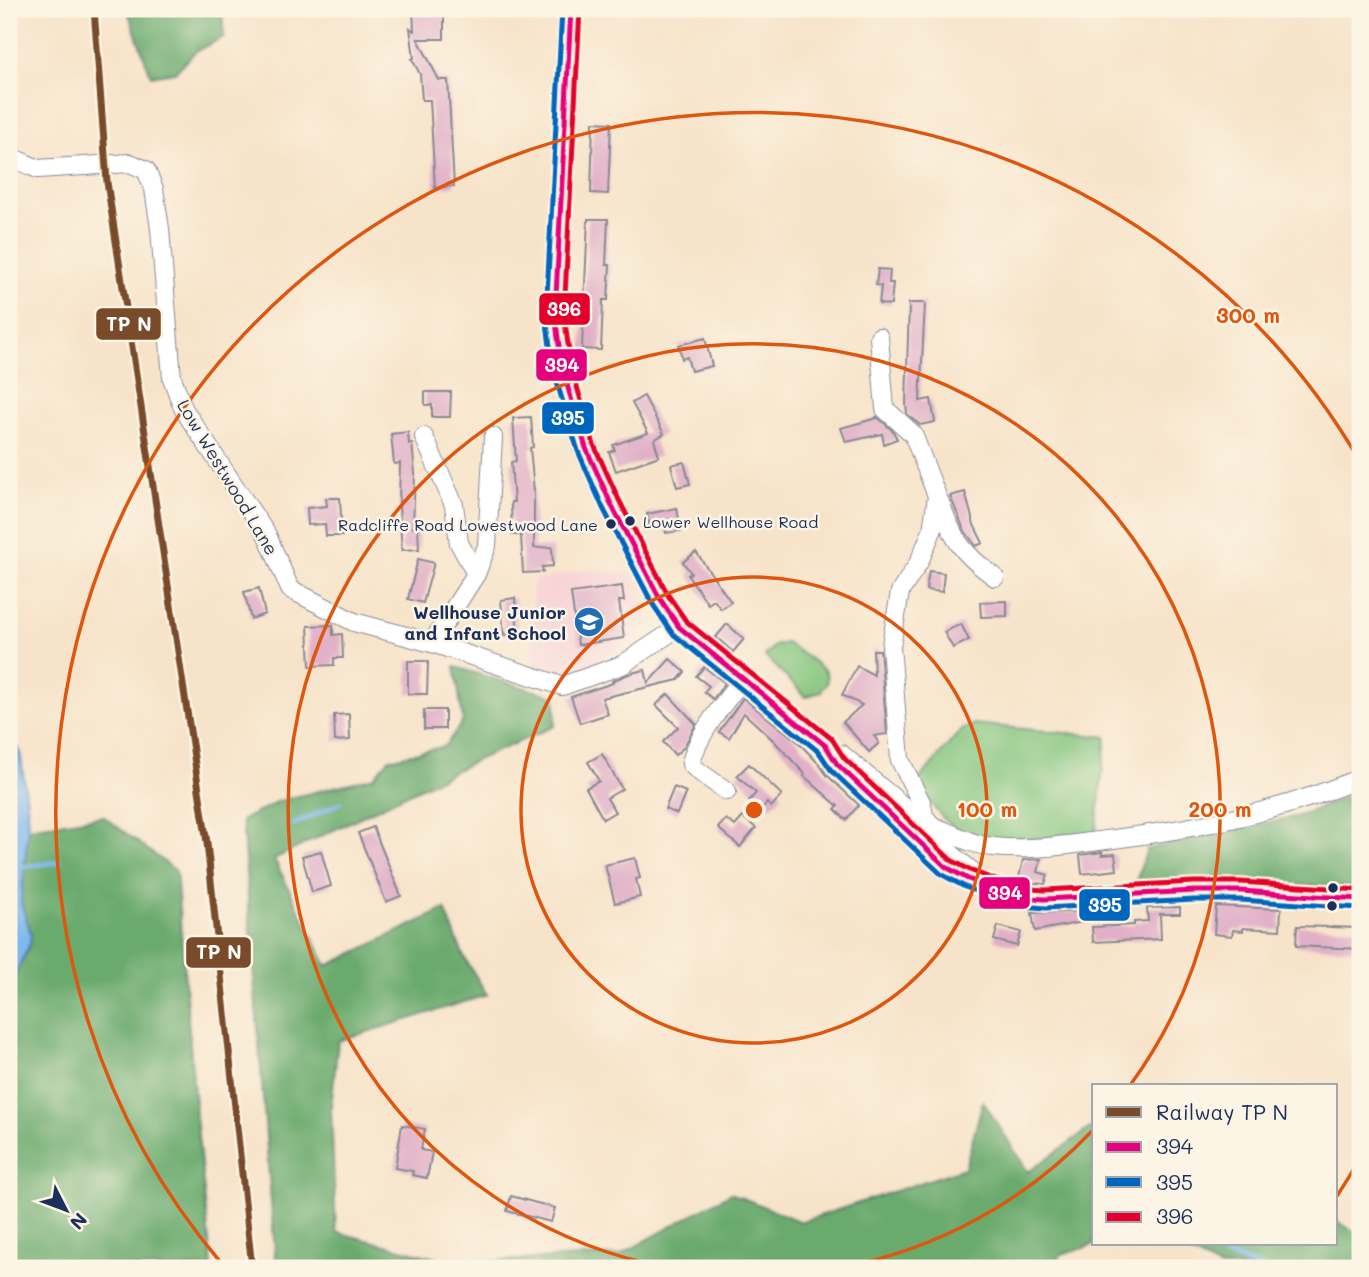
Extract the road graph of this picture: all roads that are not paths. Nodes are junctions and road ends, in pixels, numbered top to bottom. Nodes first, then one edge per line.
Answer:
1 (571, 9) edge
2 (9, 156) edge
3 (879, 337) dead end
4 (493, 437) dead end
5 (425, 438) dead end
6 (937, 495) junction
7 (476, 573) junction
8 (995, 577) dead end
9 (679, 626) junction
10 (432, 643) junction
11 (743, 680) junction
12 (826, 746) junction
13 (1360, 778) edge
14 (727, 791) dead end
15 (928, 821) junction
16 (991, 887) junction
17 (1360, 899) edge

1 - 9 street
2 - 10 street, Low Westwood Lane
3 - 6 street
4 - 7 street
5 - 7 street
6 - 8 street
6 - 15 street
7 - 10 street
9 - 10 street, Low Westwood Lane
9 - 11 street
11 - 12 street
11 - 14 street
12 - 15 street
12 - 16 street
13 - 15 street
15 - 16 street
16 - 17 street

